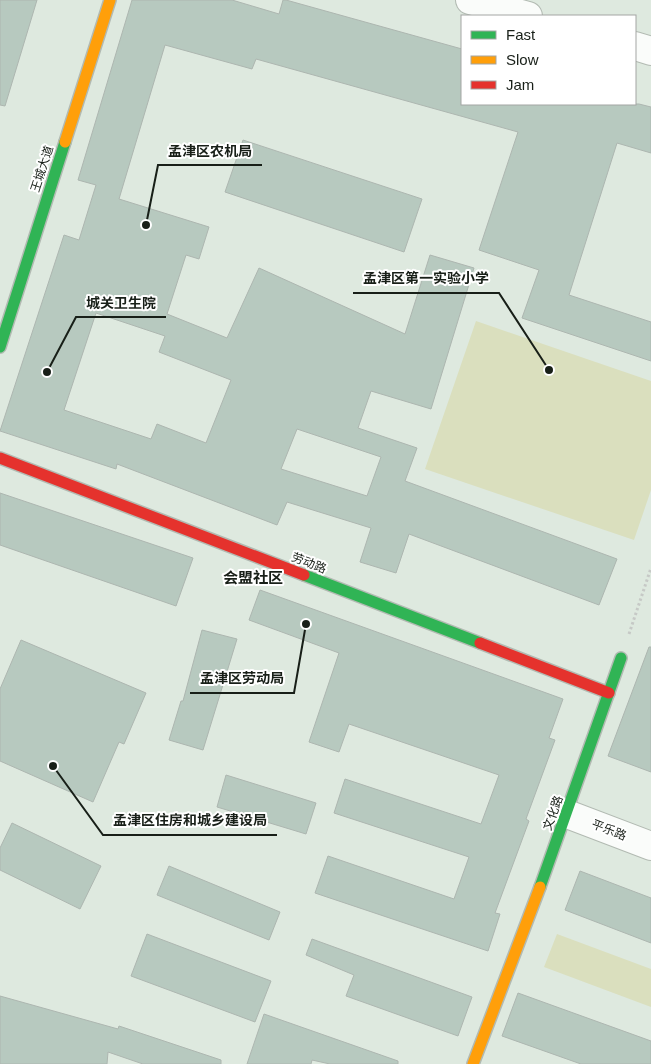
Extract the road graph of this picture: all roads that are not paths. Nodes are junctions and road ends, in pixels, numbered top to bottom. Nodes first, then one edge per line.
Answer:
1 (110, 0) edge
2 (470, 0) edge
3 (524, 15) edge
4 (636, 46) edge
5 (651, 51) edge
6 (0, 347) edge
7 (0, 458) edge
8 (621, 658) road end
9 (609, 693) junction
10 (568, 814) junction
11 (651, 846) edge
12 (473, 1064) edge

1 - 6 street, 王城大道
2 - 3 street
4 - 5 street
7 - 9 street, 劳动路
8 - 9 street, 文化路
9 - 10 street, 文化路
10 - 11 street, 平乐路
10 - 12 street, 文化路

